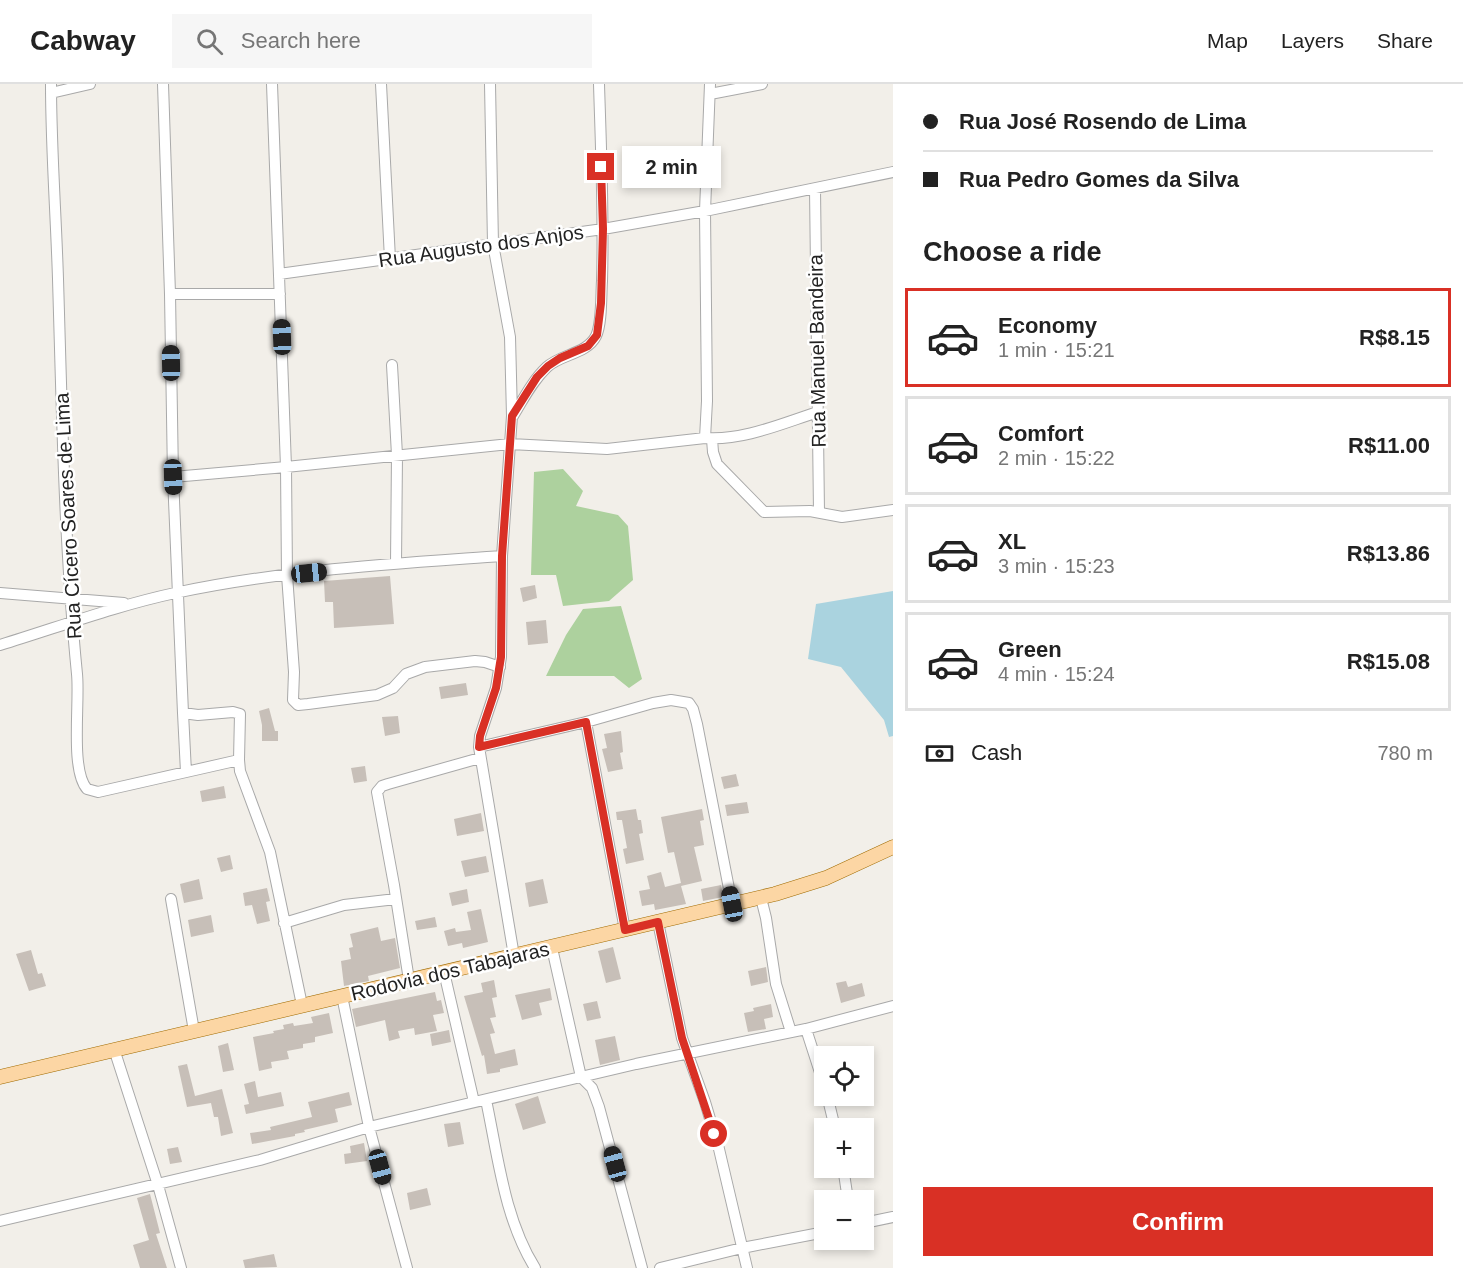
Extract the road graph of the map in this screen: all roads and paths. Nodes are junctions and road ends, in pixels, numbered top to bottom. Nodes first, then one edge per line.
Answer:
1 (90, 84) edge
2 (163, 84) edge
3 (272, 84) edge
4 (381, 84) edge
5 (490, 84) edge
6 (599, 84) edge
7 (762, 84) edge
8 (51, 88) edge
9 (710, 89) edge
10 (893, 172) edge
11 (815, 189) junction
12 (705, 211) junction
13 (603, 229) junction
14 (493, 244) junction
15 (390, 259) junction
16 (279, 274) junction
17 (170, 294) junction
18 (280, 294) junction
19 (392, 365) dead end
20 (818, 412) junction
21 (512, 416) junction
22 (708, 439) junction
23 (510, 444) junction
24 (397, 455) junction
25 (286, 468) junction
26 (173, 477) junction
27 (893, 510) edge
28 (819, 512) junction
29 (502, 556) junction
30 (396, 564) junction
31 (287, 575) junction
32 (0, 593) edge
33 (177, 593) junction
34 (71, 599) junction
35 (133, 604) junction
36 (72, 620) junction
37 (0, 645) edge
38 (500, 667) junction
39 (183, 713) junction
40 (586, 722) junction
41 (480, 753) junction
42 (238, 760) junction
43 (186, 772) junction
44 (893, 847) edge
45 (761, 898) junction
46 (171, 899) dead end
47 (396, 899) junction
48 (732, 904) junction
49 (658, 922) junction
50 (284, 923) junction
51 (625, 930) junction
52 (552, 948) junction
53 (514, 956) junction
54 (444, 972) junction
55 (409, 980) junction
56 (342, 996) junction
57 (302, 1005) junction
58 (893, 1005) edge
59 (806, 1029) junction
60 (194, 1031) junction
61 (791, 1032) junction
62 (114, 1049) junction
63 (687, 1053) junction
64 (814, 1054) edge
65 (0, 1077) edge
66 (581, 1077) junction
67 (480, 1101) junction
68 (369, 1127) junction
69 (158, 1185) junction
70 (893, 1216) edge
71 (0, 1221) edge
72 (874, 1221) edge
73 (814, 1234) edge
74 (742, 1248) junction
75 (181, 1268) edge
76 (407, 1268) edge
77 (536, 1268) edge
78 (642, 1268) edge
79 (660, 1268) edge
80 (747, 1268) edge

1 - 8 street
2 - 17 street
3 - 16 street
4 - 15 street
5 - 14 street
6 - 13 street
7 - 9 street
8 - 34 street, Rua Cícero Soares de Lima
9 - 12 street
10 - 11 street, Rua Augusto dos Anjos
11 - 12 street, Rua Augusto dos Anjos
11 - 20 street, Rua Manuel Bandeira
12 - 13 street, Rua Augusto dos Anjos
12 - 22 street
13 - 14 street, Rua Augusto dos Anjos
13 - 21 street
14 - 15 street, Rua Augusto dos Anjos
14 - 21 street
15 - 16 street, Rua Augusto dos Anjos
16 - 18 street
17 - 18 street
17 - 26 street
18 - 25 street
19 - 24 street
20 - 22 street
20 - 28 street, Rua Manuel Bandeira
21 - 23 street
22 - 23 street
22 - 28 street
23 - 24 street
23 - 29 street
24 - 25 street
24 - 30 street
25 - 26 street
25 - 31 street
26 - 33 street
27 - 28 street
29 - 30 street
29 - 38 street
30 - 31 street
31 - 33 street
31 - 38 street
32 - 34 street
33 - 35 street
33 - 39 street
34 - 35 street
34 - 36 street, Rua Cícero Soares de Lima
35 - 36 street
36 - 37 street
36 - 43 street, Rua Cícero Soares de Lima
38 - 41 street
39 - 42 street
39 - 43 street
40 - 41 street
40 - 48 street
40 - 51 street
41 - 47 street
41 - 53 street
42 - 43 street, Rua Cícero Soares de Lima
42 - 50 street
44 - 45 main road, Rodovia dos Tabajaras
45 - 48 main road, Rodovia dos Tabajaras
45 - 61 street
46 - 60 street
47 - 50 street
47 - 55 street
48 - 49 main road, Rodovia dos Tabajaras
49 - 51 main road, Rodovia dos Tabajaras
49 - 63 street
50 - 57 street
51 - 52 main road, Rodovia dos Tabajaras
52 - 53 main road, Rodovia dos Tabajaras
52 - 66 street
53 - 54 main road, Rodovia dos Tabajaras
54 - 55 main road, Rodovia dos Tabajaras
54 - 67 street
55 - 56 main road, Rodovia dos Tabajaras
56 - 57 main road, Rodovia dos Tabajaras
56 - 68 street
57 - 60 main road, Rodovia dos Tabajaras
58 - 59 street
59 - 61 street
59 - 64 street
60 - 62 main road, Rodovia dos Tabajaras
61 - 63 street
62 - 65 main road, Rodovia dos Tabajaras
62 - 69 street
63 - 66 street
63 - 74 street
66 - 67 street
66 - 78 street
67 - 68 street
67 - 77 street
68 - 69 street
68 - 76 street
69 - 71 street
69 - 75 street
70 - 72 street
73 - 74 street
74 - 79 street
74 - 80 street

